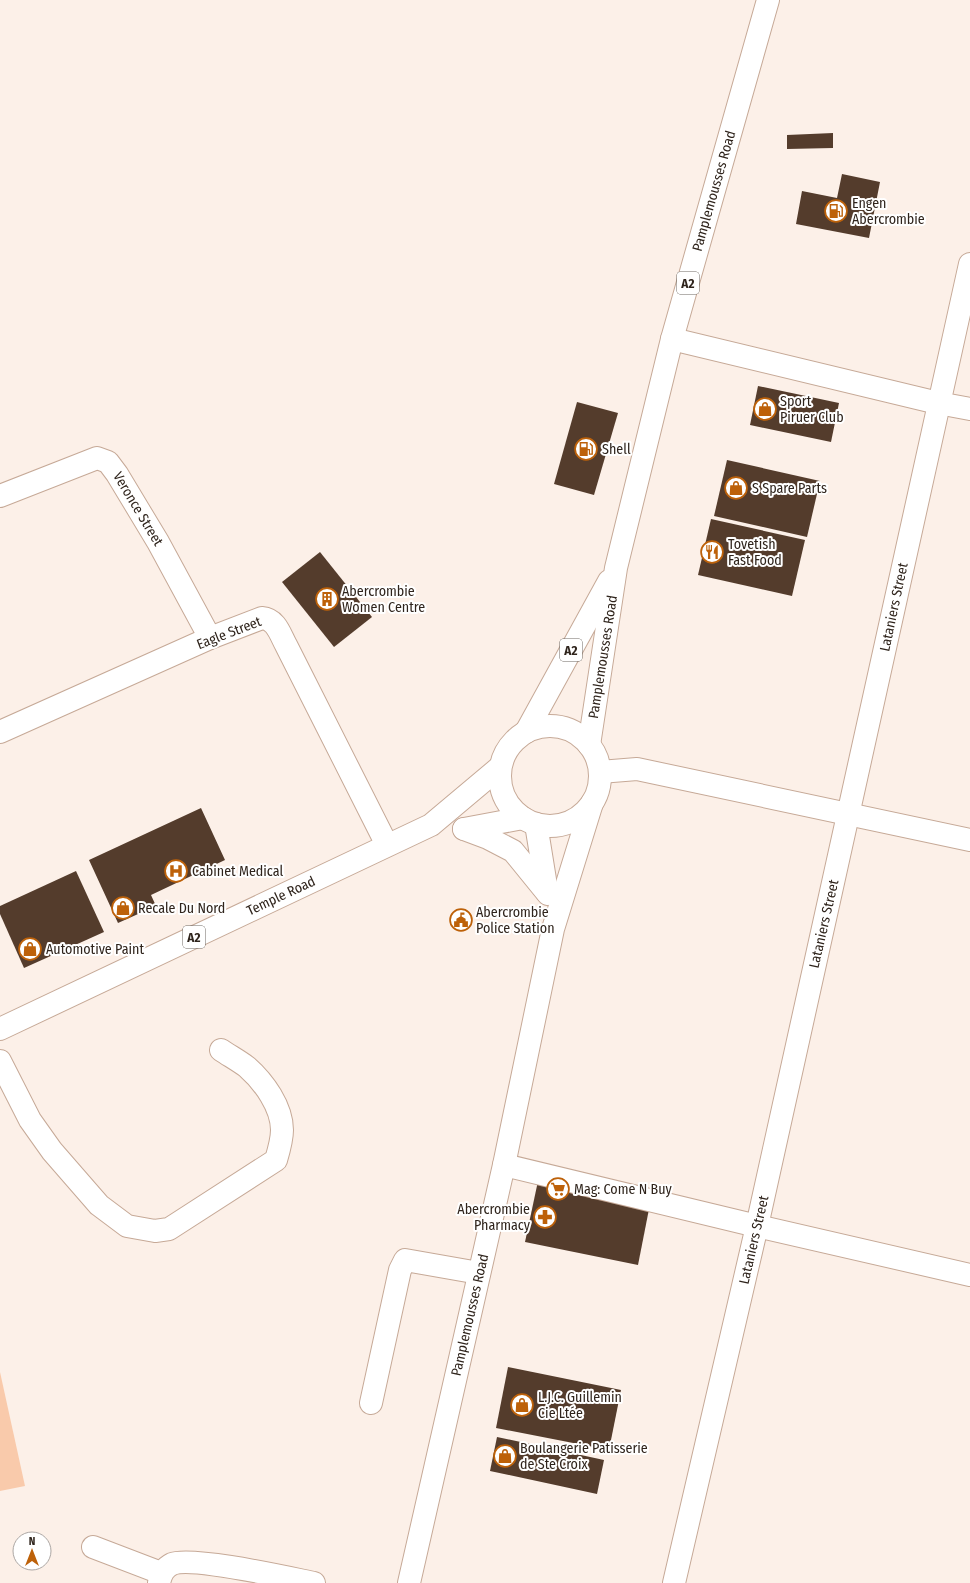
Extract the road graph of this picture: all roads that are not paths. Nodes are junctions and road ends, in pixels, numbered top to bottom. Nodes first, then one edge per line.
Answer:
1 (768, 0) edge
2 (970, 264) edge
3 (672, 339) junction
4 (938, 403) junction
5 (970, 409) edge
6 (0, 496) edge
7 (616, 568) junction
8 (210, 638) junction
9 (0, 732) edge
10 (526, 732) junction
11 (589, 745) junction
12 (500, 767) junction
13 (600, 772) junction
14 (592, 803) junction
15 (849, 814) junction
16 (529, 821) junction
17 (431, 825) junction
18 (464, 829) junction
19 (970, 840) edge
20 (387, 845) junction
21 (548, 894) junction
22 (553, 929) junction
23 (0, 1029) edge
24 (222, 1050) dead end
25 (0, 1060) edge
26 (504, 1165) junction
27 (757, 1226) junction
28 (479, 1273) junction
29 (970, 1275) edge
30 (371, 1403) dead end
31 (93, 1547) dead end
32 (160, 1578) edge
33 (314, 1583) edge
34 (409, 1583) edge
35 (674, 1583) edge

1 - 3 street, Pamplemousses Road / A2
2 - 4 street, Lataniers Street
3 - 4 street
3 - 7 street, Pamplemousses Road / A2
4 - 5 street
4 - 15 street, Lataniers Street
6 - 8 street, Veronce Street
7 - 10 street, Pamplemousses Road / A2
7 - 11 street, Pamplemousses Road / A2
8 - 9 street, Eagle Street
8 - 20 street, Eagle Street
10 - 11 street, A2
10 - 12 street, A2
11 - 13 street, A2
12 - 16 street, A2
12 - 17 street, Temple Road / A2
13 - 14 street, A2
13 - 15 street
14 - 16 street, A2
14 - 22 street
15 - 19 street
15 - 27 street, Lataniers Street
16 - 18 street, A2
16 - 21 street
17 - 18 street, A2
17 - 20 street, Temple Road / A2
18 - 21 street
20 - 23 street, Temple Road / A2
21 - 22 street
22 - 26 street, Pamplemousses Road
24 - 25 street
26 - 27 street
26 - 28 street, Pamplemousses Road
27 - 29 street
27 - 35 street, Lataniers Street
28 - 30 street
28 - 34 street, Pamplemousses Road
31 - 32 street
32 - 33 street

